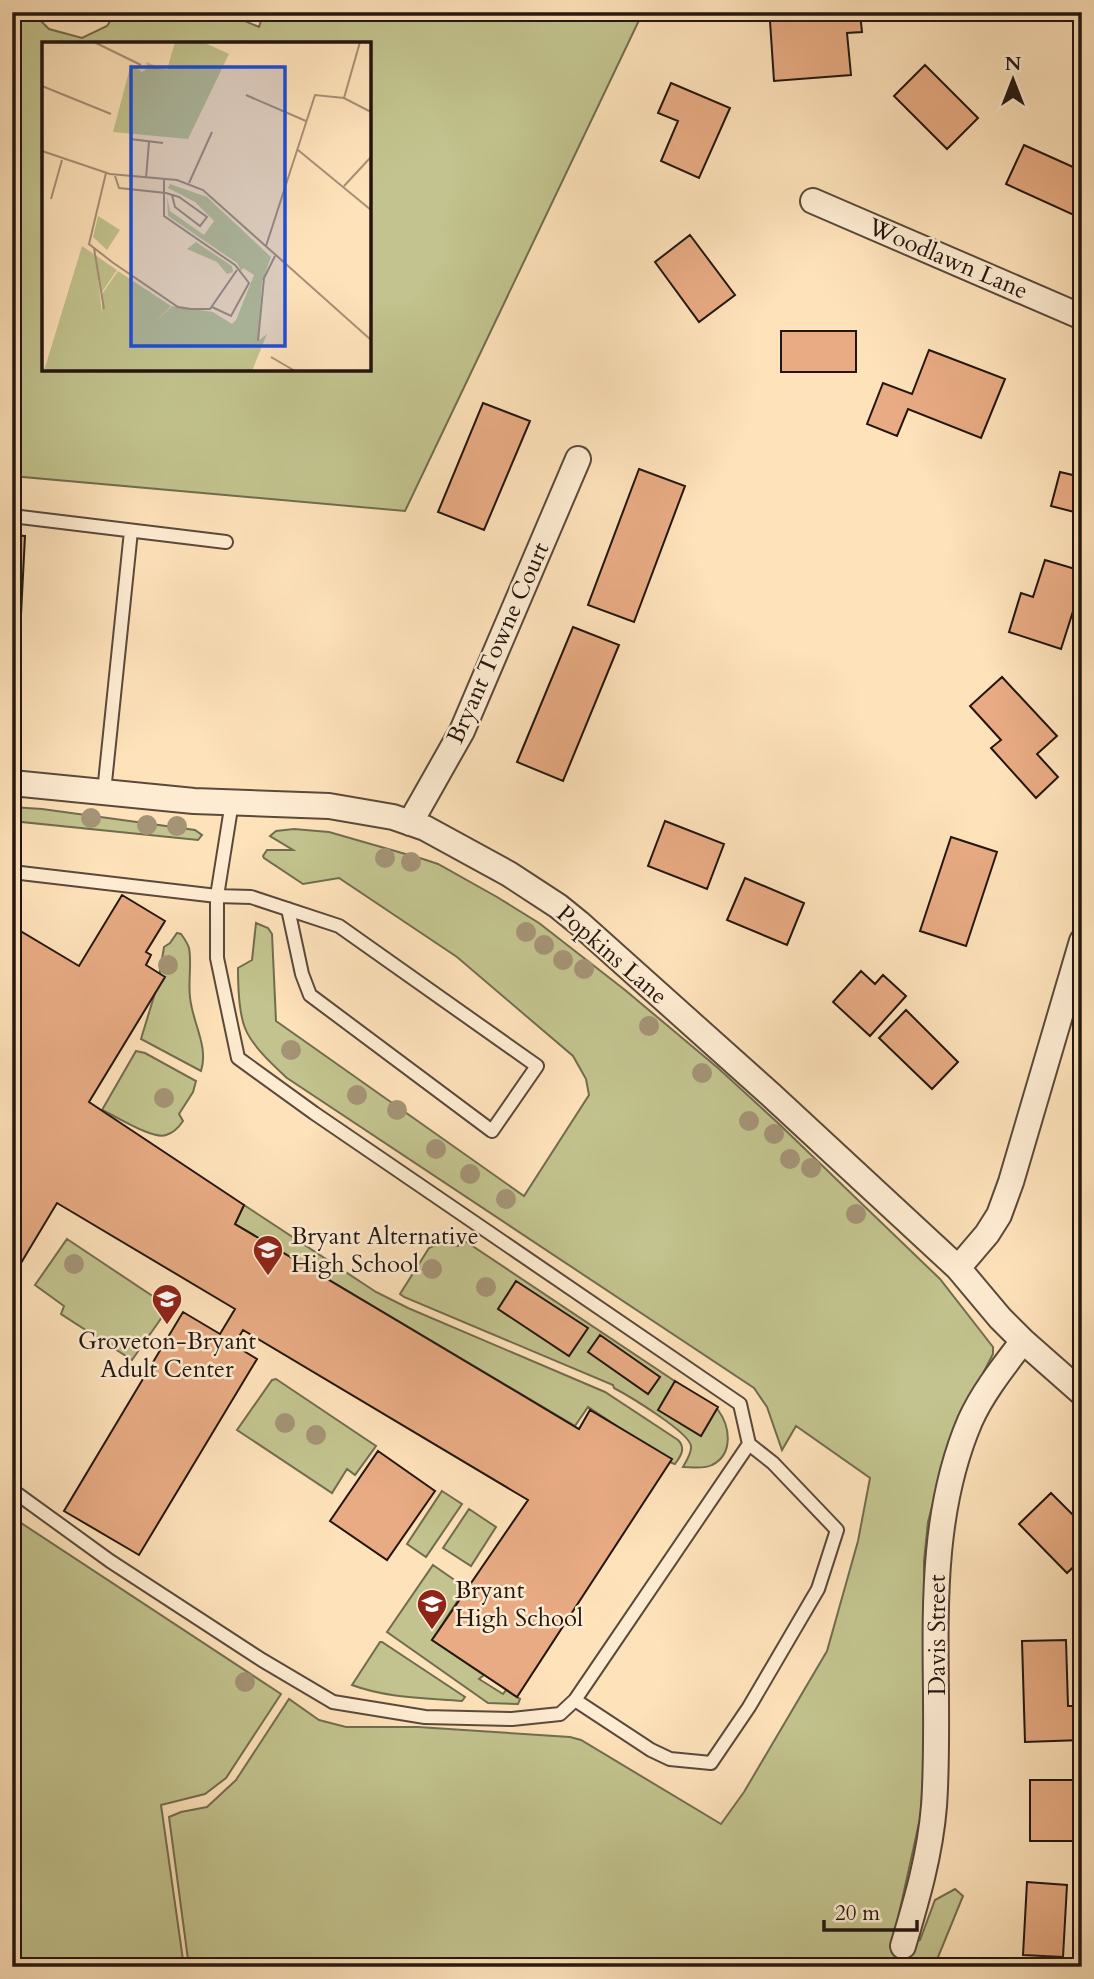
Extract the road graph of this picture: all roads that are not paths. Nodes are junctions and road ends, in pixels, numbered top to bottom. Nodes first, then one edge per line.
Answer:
1 (813, 201) dead end
2 (1082, 317) edge
3 (578, 460) dead end
4 (12, 516) edge
5 (131, 531) junction
6 (226, 542) dead end
7 (12, 783) edge
8 (104, 792) junction
9 (232, 802) junction
10 (410, 823) junction
11 (12, 872) edge
12 (217, 896) junction
13 (288, 909) junction
14 (1082, 941) edge
15 (958, 1268) junction
16 (1023, 1341) junction
17 (1082, 1393) edge
18 (749, 1444) junction
19 (12, 1490) edge
20 (575, 1700) junction
21 (903, 1946) dead end

1 - 2 street, Woodlawn Lane
3 - 10 street, Bryant Towne Court
4 - 5 lane
5 - 6 lane
5 - 8 lane
7 - 8 street, Popkins Lane
8 - 9 street, Popkins Lane
9 - 10 street, Popkins Lane
9 - 12 lane
10 - 15 street, Popkins Lane
11 - 12 lane
12 - 13 lane
12 - 18 lane
13 - 13 lane
14 - 15 street
15 - 16 street, Popkins Lane
16 - 17 street, Popkins Lane
16 - 21 street, Davis Street
18 - 20 lane
18 - 20 lane
19 - 20 lane

